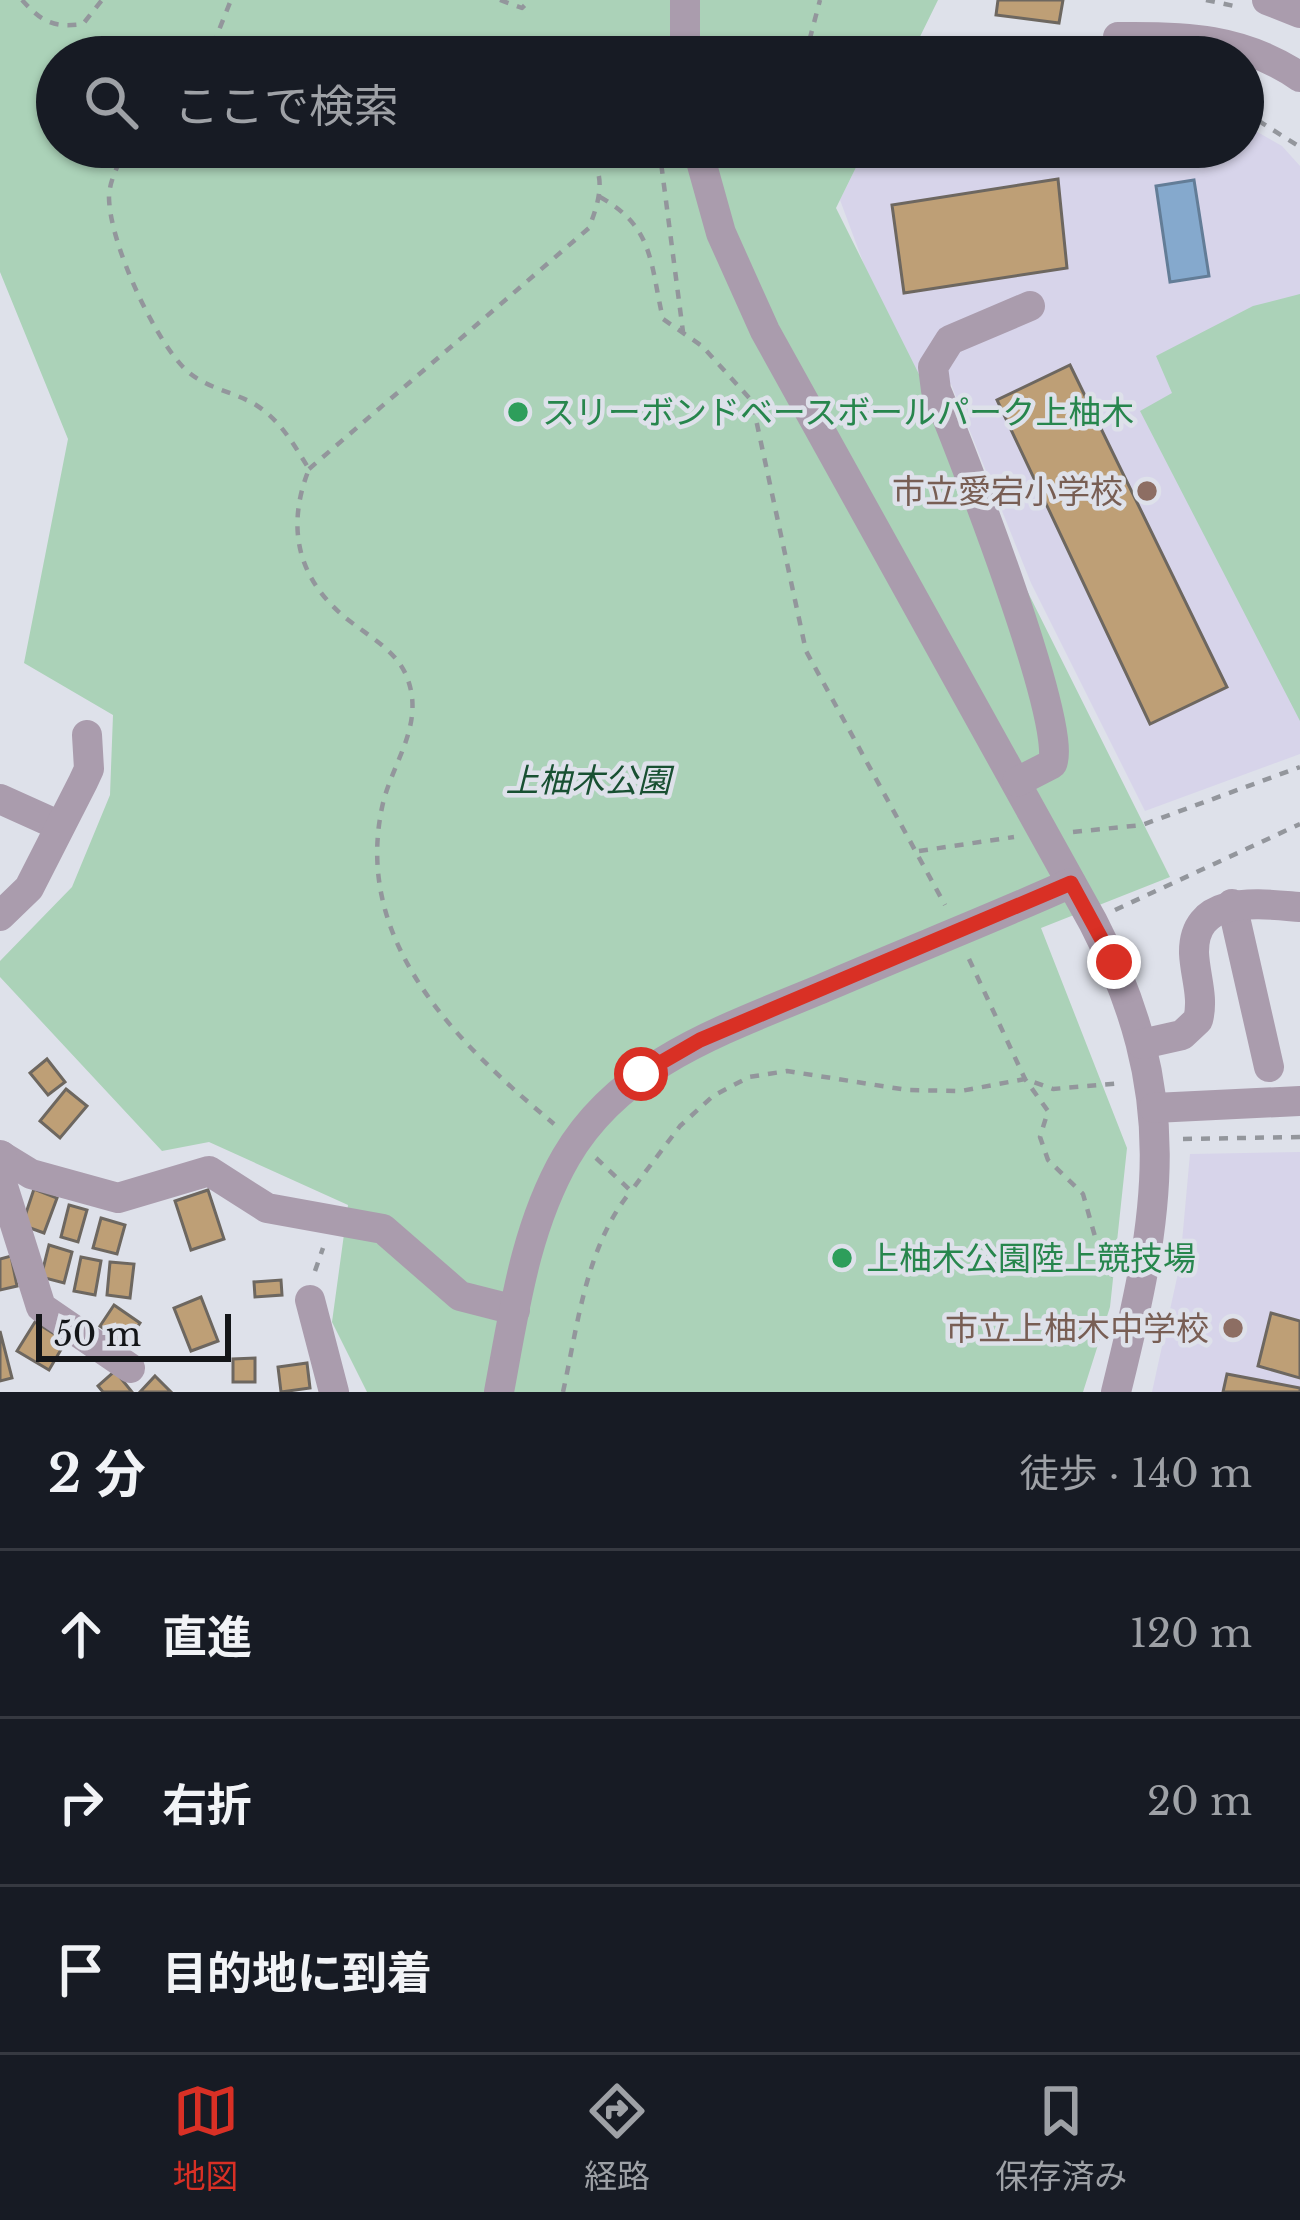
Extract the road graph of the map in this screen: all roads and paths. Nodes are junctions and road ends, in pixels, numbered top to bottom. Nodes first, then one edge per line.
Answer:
1 (22, 0) edge
2 (102, 0) edge
3 (231, 0) edge
4 (500, 0) edge
5 (530, 0) edge
6 (685, 0) edge
7 (820, 0) edge
8 (1267, 0) edge
9 (1300, 13) edge
10 (217, 36) edge
11 (686, 36) edge
12 (811, 36) edge
13 (1264, 58) edge
14 (1300, 77) edge
15 (1264, 124) edge
16 (1300, 147) edge
17 (120, 168) edge
18 (600, 168) edge
19 (662, 168) edge
20 (703, 168) edge
21 (600, 197) junction
22 (1030, 306) dead end
23 (683, 333) junction
24 (767, 392) dead end
25 (752, 401) junction
26 (308, 469) junction
27 (87, 734) dead end
28 (1300, 767) edge
29 (1017, 782) junction
30 (0, 799) edge
31 (1300, 824) edge
32 (1142, 825) dead end
33 (60, 826) junction
34 (994, 839) dead end
35 (919, 851) junction
36 (1071, 883) junction
37 (1232, 904) junction
38 (1300, 907) edge
39 (1122, 908) dead end
40 (0, 916) edge
41 (953, 922) dead end
42 (962, 943) dead end
43 (1142, 1044) junction
44 (1269, 1067) dead end
45 (1025, 1079) junction
46 (1129, 1082) dead end
47 (516, 1092) dead end
48 (1300, 1101) edge
49 (1154, 1108) junction
50 (1300, 1137) edge
51 (1183, 1139) dead end
52 (1, 1155) edge
53 (612, 1171) dead end
54 (631, 1191) junction
55 (334, 1220) junction
56 (1121, 1284) dead end
57 (310, 1300) joint
58 (515, 1310) junction
59 (130, 1368) dead end
60 (334, 1392) edge
61 (500, 1392) edge
62 (562, 1392) edge
63 (1116, 1392) edge

1 - 2 path
3 - 10 path
4 - 5 path
6 - 11 street
7 - 12 path
8 - 9 street
13 - 14 street
15 - 16 path
17 - 26 path
18 - 21 path
19 - 23 path
20 - 29 street
21 - 23 path
21 - 26 path
22 - 29 street
23 - 25 path
24 - 25 path
25 - 35 path
26 - 47 path
27 - 33 street
28 - 32 path
29 - 36 street
30 - 33 street
31 - 39 path
33 - 40 street
34 - 35 path
35 - 41 path
36 - 43 street
36 - 58 street
37 - 38 street
37 - 43 street
37 - 44 street
42 - 45 path
43 - 49 street
45 - 46 path
45 - 54 path
45 - 56 path
48 - 49 street
49 - 63 street
50 - 51 path
52 - 55 street
52 - 59 street
53 - 54 path
54 - 62 path
55 - 57 path
55 - 58 street
57 - 60 street
58 - 61 street

